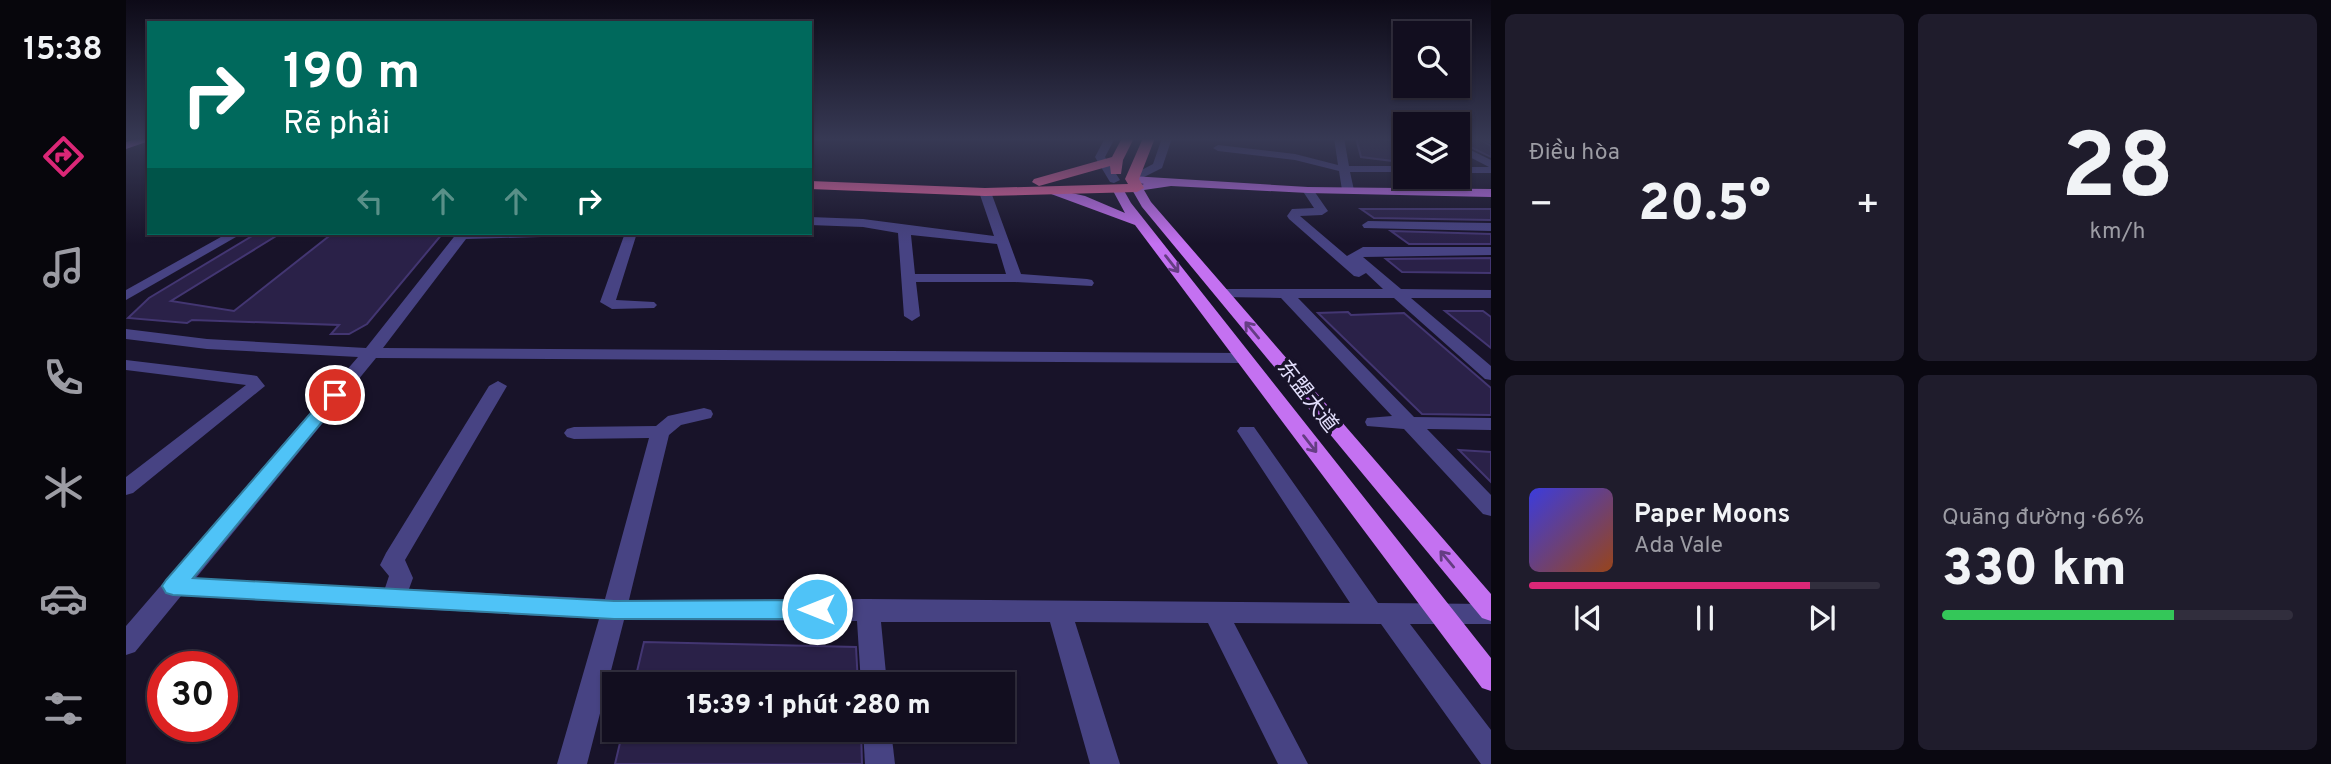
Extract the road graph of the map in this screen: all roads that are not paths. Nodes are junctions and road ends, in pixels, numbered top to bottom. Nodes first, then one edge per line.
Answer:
1 (1068, 174) edge
2 (1120, 174) edge
3 (1131, 174) edge
4 (1144, 174) edge
5 (1344, 174) edge
6 (812, 176) edge
7 (1035, 183) junction
8 (1126, 184) junction
9 (812, 185) edge
10 (1308, 190) junction
11 (1348, 190) junction
12 (1049, 191) junction
13 (985, 192) junction
14 (1491, 193) edge
15 (812, 222) edge
16 (1141, 224) junction
17 (1368, 225) dead end
18 (1491, 227) edge
19 (904, 230) junction
20 (233, 235) edge
21 (463, 235) edge
22 (631, 235) edge
23 (1001, 241) junction
24 (1491, 251) edge
25 (909, 278) junction
26 (1015, 278) junction
27 (1087, 283) dead end
28 (1221, 293) junction
29 (1285, 293) junction
30 (1389, 294) junction
31 (1471, 294) junction
32 (1491, 294) edge
33 (126, 296) edge
34 (649, 305) dead end
35 (1491, 309) edge
36 (912, 316) dead end
37 (126, 334) edge
38 (371, 353) junction
39 (1244, 358) junction
40 (126, 365) edge
41 (1491, 375) edge
42 (498, 386) dead end
43 (704, 414) dead end
44 (1374, 422) dead end
45 (1409, 423) junction
46 (1491, 424) edge
47 (1247, 431) dead end
48 (660, 432) junction
49 (575, 433) dead end
50 (126, 488) edge
51 (1491, 508) edge
52 (173, 586) junction
53 (393, 599) junction
54 (868, 609) junction
55 (614, 610) junction
56 (1060, 613) junction
57 (1491, 613) edge
58 (1216, 614) junction
59 (1440, 614) junction
60 (1381, 615) junction
61 (126, 644) edge
62 (1482, 656) edge
63 (873, 672) edge
64 (1491, 680) edge
65 (878, 742) edge
66 (1491, 754) edge
67 (572, 764) edge
68 (880, 764) edge
69 (1105, 764) edge
70 (1293, 764) edge

1 - 7 highway
2 - 8 highway
3 - 8 highway
4 - 8 street
5 - 11 street
6 - 7 highway
7 - 8 highway
8 - 10 main road
8 - 12 highway
8 - 16 main road, 东盟大道
8 - 28 main road, 东盟大道
9 - 13 highway
10 - 11 main road
10 - 30 street
11 - 14 main road
12 - 13 highway
12 - 16 main road
13 - 23 street
15 - 19 street
16 -> 39 main road, 东盟大道
17 - 18 street
19 - 23 street
19 - 25 street
20 - 33 street
21 - 38 street
22 - 34 street
23 - 26 street
24 - 30 street
25 - 26 street
25 - 36 street
26 - 27 street
28 - 29 street
57 -> 28 main road, 东盟大道
29 - 30 street
29 - 45 street
30 - 31 street
30 - 41 street
31 - 32 street
31 - 35 street
37 - 38 street
38 - 39 street
38 - 52 street
39 -> 59 main road, 东盟大道
40 - 50 street
42 - 53 street
43 - 48 street
44 - 45 street
45 - 46 street
45 - 51 street
47 - 60 street
48 - 49 street
48 - 55 street
52 - 53 street
52 - 61 street
53 - 55 street
54 - 55 street
54 - 56 street
54 - 63 street
55 - 67 street
56 - 58 street
56 - 69 street
57 - 59 street
58 - 60 street
58 - 70 street
59 - 60 street
59 - 62 main road, 东盟大道
60 - 66 street
62 - 64 main road, 东盟大道
65 - 68 street

